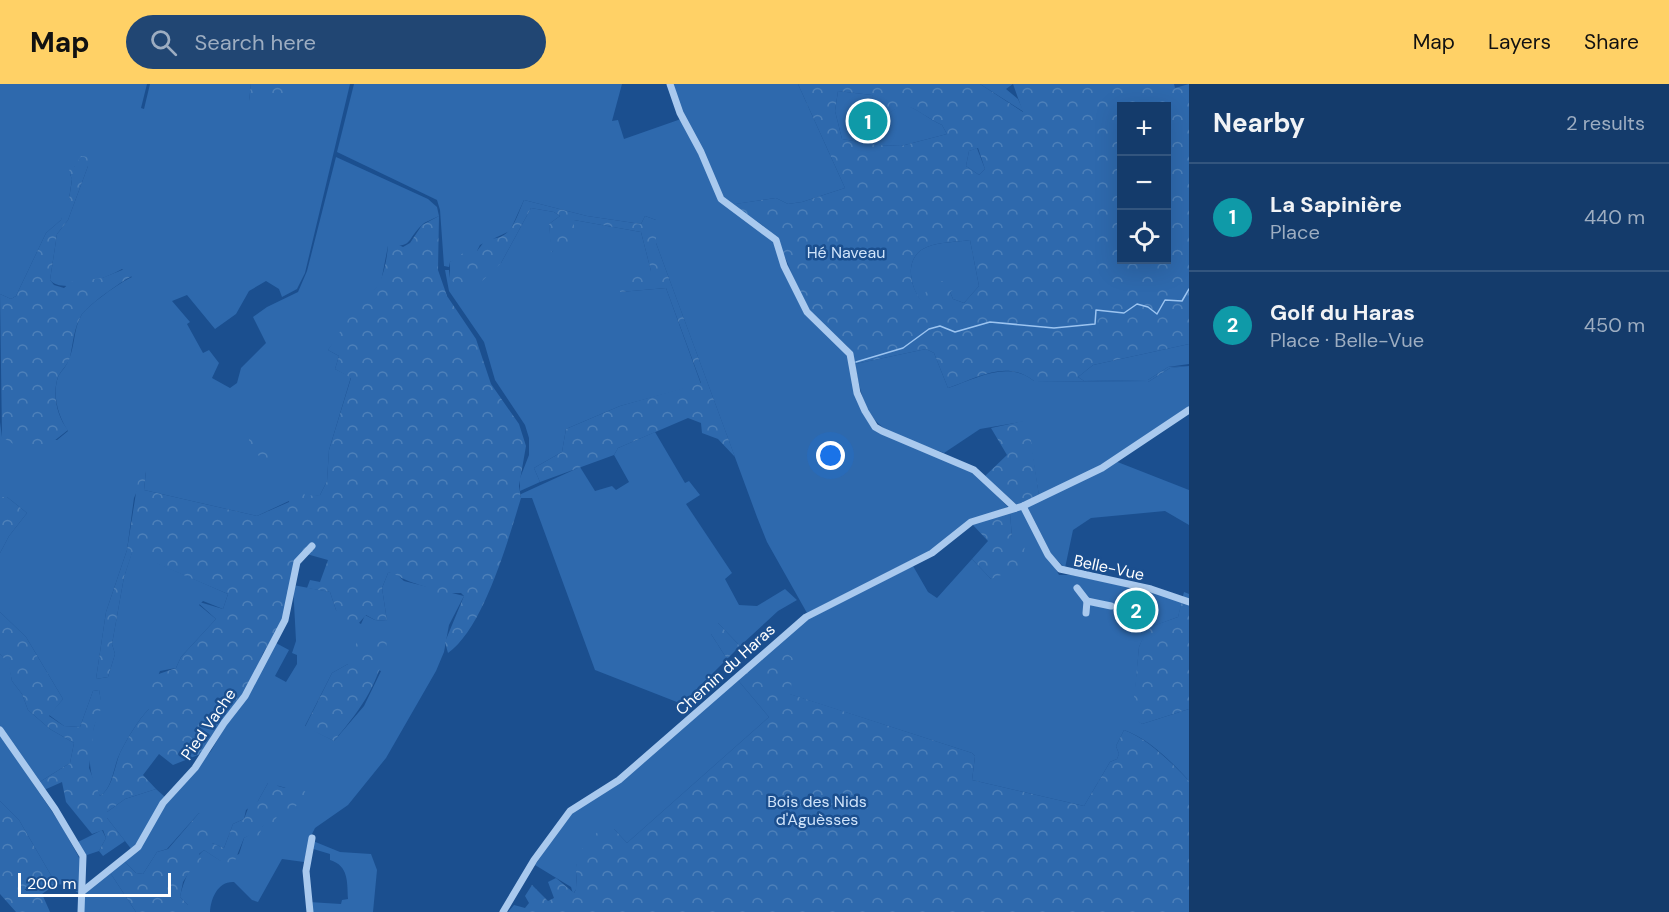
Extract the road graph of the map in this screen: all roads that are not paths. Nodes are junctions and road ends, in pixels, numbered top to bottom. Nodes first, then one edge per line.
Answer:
1 (670, 84) edge
2 (1189, 410) edge
3 (1023, 506) junction
4 (1015, 508) junction
5 (312, 546) dead end
6 (1077, 588) dead end
7 (1087, 601) junction
8 (1189, 603) edge
9 (1111, 606) dead end
10 (1086, 613) dead end
11 (0, 730) edge
12 (312, 838) dead end
13 (83, 891) junction
14 (81, 912) edge
15 (310, 912) edge
16 (503, 912) edge

1 - 4 street
2 - 3 street
3 - 4 street
3 - 8 street, Belle-Vue
4 - 16 street, Chemin du Haras
5 - 13 street, Pied Vache
6 - 7 street
7 - 9 street
7 - 10 street
11 - 13 street
12 - 15 street
13 - 14 street

